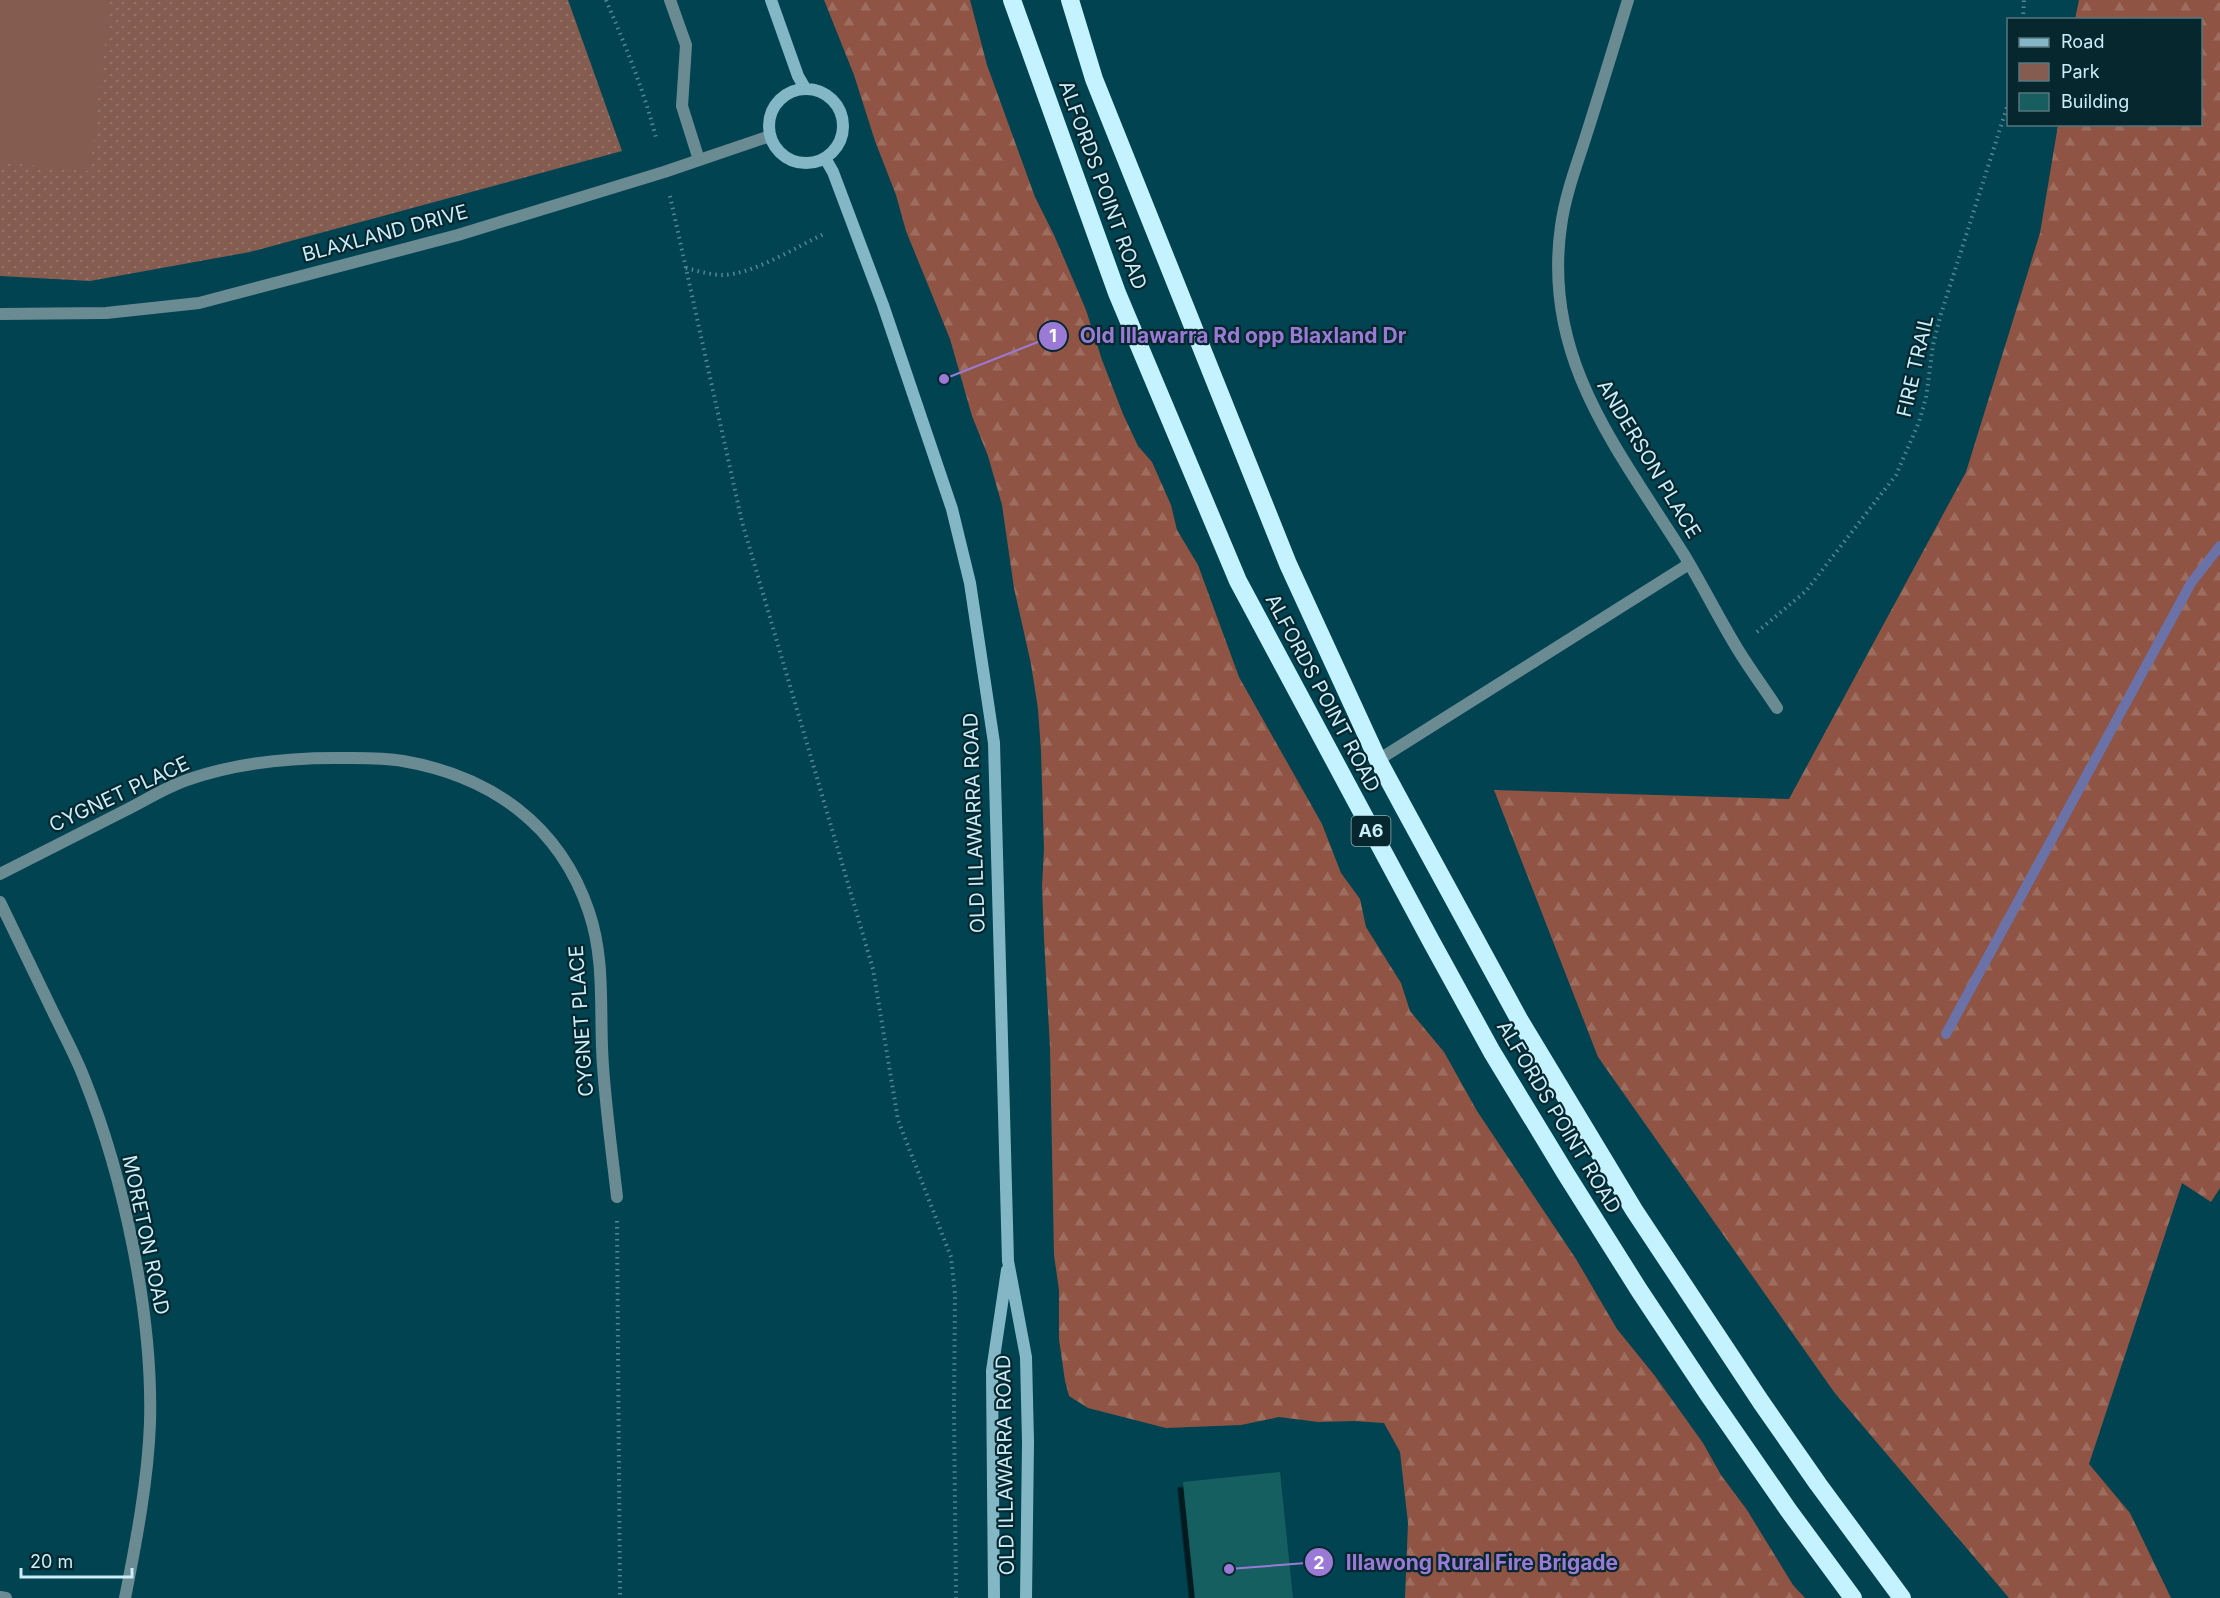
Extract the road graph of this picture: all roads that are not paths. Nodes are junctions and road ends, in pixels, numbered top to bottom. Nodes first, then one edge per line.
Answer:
1 (670, 0) edge
2 (771, 0) edge
3 (1012, 0) edge
4 (1070, 0) edge
5 (1628, 0) edge
6 (805, 88) junction
7 (770, 136) junction
8 (825, 158) junction
9 (699, 160) junction
10 (0, 314) edge
11 (1689, 564) junction
12 (1777, 708) dead end
13 (1378, 760) junction
14 (0, 874) edge
15 (0, 902) edge
16 (617, 1197) road end
17 (1008, 1261) junction
18 (0, 1597) edge
19 (6, 1598) edge
20 (125, 1598) edge
21 (994, 1598) edge
22 (1026, 1598) edge
23 (1853, 1598) edge
24 (1902, 1598) edge

1 - 9 street
2 - 6 street
3 - 23 highway, ALFORDS POINT ROAD / A6
4 - 13 highway, ALFORDS POINT ROAD / A6
5 - 11 street, ANDERSON PLACE
6 - 7 street
6 - 8 street
7 - 8 street
7 - 9 street, BLAXLAND DRIVE
8 - 17 street, OLD ILLAWARRA ROAD
9 - 10 street, BLAXLAND DRIVE
11 - 12 street, ANDERSON PLACE
11 - 13 street
13 - 24 highway, ALFORDS POINT ROAD / A6
14 - 16 street, CYGNET PLACE
15 - 20 street, MORETON ROAD
17 - 21 street, OLD ILLAWARRA ROAD
17 - 22 street, OLD ILLAWARRA ROAD
18 - 19 street

